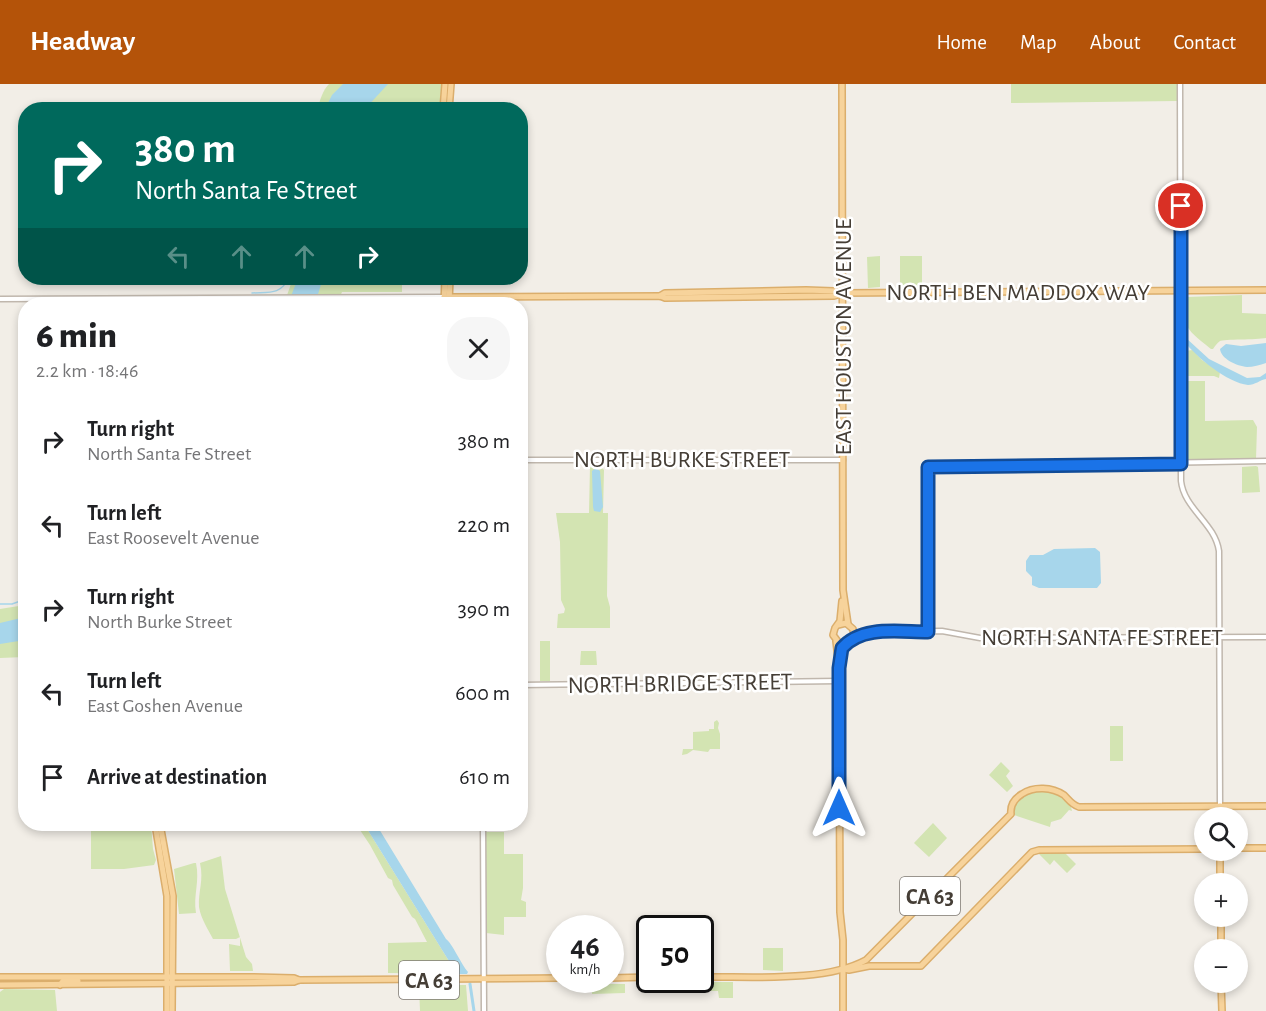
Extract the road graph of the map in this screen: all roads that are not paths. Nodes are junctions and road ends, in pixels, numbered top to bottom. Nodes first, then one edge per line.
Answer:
1 (445, 84) edge
2 (451, 84) edge
3 (842, 84) edge
4 (1180, 84) edge
5 (444, 102) edge
6 (450, 102) edge
7 (446, 285) edge
8 (449, 285) edge
9 (1266, 290) edge
10 (1181, 291) junction
11 (843, 293) junction
12 (447, 297) junction
13 (0, 299) edge
14 (18, 299) edge
15 (528, 460) edge
16 (843, 460) junction
17 (1266, 462) edge
18 (1181, 464) junction
19 (843, 591) junction
20 (838, 625) junction
21 (851, 626) junction
22 (866, 632) junction
23 (928, 632) junction
24 (1220, 637) junction
25 (1266, 637) edge
26 (854, 638) junction
27 (836, 641) junction
28 (846, 644) junction
29 (839, 668) junction
30 (839, 681) junction
31 (528, 684) edge
32 (1220, 806) junction
33 (1266, 806) edge
34 (157, 831) edge
35 (161, 831) edge
36 (483, 831) edge
37 (1248, 848) edge
38 (1266, 848) edge
39 (1194, 849) edge
40 (164, 865) junction
41 (866, 960) junction
42 (869, 966) junction
43 (843, 969) junction
44 (0, 977) edge
45 (59, 977) junction
46 (91, 977) junction
47 (714, 977) edge
48 (546, 978) edge
49 (484, 979) junction
50 (170, 981) junction
51 (0, 985) edge
52 (33, 985) junction
53 (60, 985) junction
54 (1221, 993) edge
55 (167, 1011) edge
56 (172, 1011) edge
57 (484, 1011) edge
58 (843, 1011) edge
59 (1222, 1011) edge

1 - 5 main road
2 - 6 main road
3 - 11 main road, EAST HOUSTON AVENUE
4 - 10 street
7 - 12 main road
8 - 12 main road
9 - 10 main road, NORTH BEN MADDOX WAY
10 - 11 main road, NORTH BEN MADDOX WAY
10 - 18 street
11 - 12 main road, NORTH BEN MADDOX WAY
11 - 16 main road, EAST HOUSTON AVENUE
13 - 14 street, NORTH BEN MADDOX WAY
15 - 16 street, NORTH BURKE STREET
16 - 19 main road, EAST HOUSTON AVENUE
17 - 18 street
18 - 23 street
18 - 24 street
19 - 20 main road, EAST HOUSTON AVENUE
19 - 21 main road, EAST HOUSTON AVENUE
20 - 21 main road
20 - 27 main road
21 - 22 street, NORTH SANTA FE STREET
21 - 26 main road
22 - 23 street, NORTH SANTA FE STREET
22 - 26 street, NORTH SANTA FE STREET
23 - 24 street, NORTH SANTA FE STREET
24 - 25 street, NORTH SANTA FE STREET
24 - 32 street
26 - 28 main road
27 - 28 main road
27 - 29 main road
28 - 29 main road
29 - 30 main road
30 - 31 street, NORTH BRIDGE STREET
30 - 43 main road
32 - 33 main road, CA 63
32 - 41 main road, CA 63
34 - 40 main road
35 - 40 main road
36 - 49 street
37 - 38 main road
39 - 42 main road, CA 63
40 - 50 main road
40 - 50 main road
41 - 42 main road
41 - 43 main road, CA 63
42 - 43 main road, CA 63
43 - 47 main road, CA 63
43 - 58 main road
44 - 45 main road, CA 63
45 - 46 main road, CA 63
45 - 52 main road
46 - 50 main road, CA 63
46 - 53 main road
48 - 49 main road, CA 63
49 - 50 main road, CA 63
49 - 57 street
50 - 53 main road, CA 63
50 - 55 main road
50 - 56 main road
51 - 52 main road, CA 63
52 - 53 main road, CA 63
54 - 59 main road

